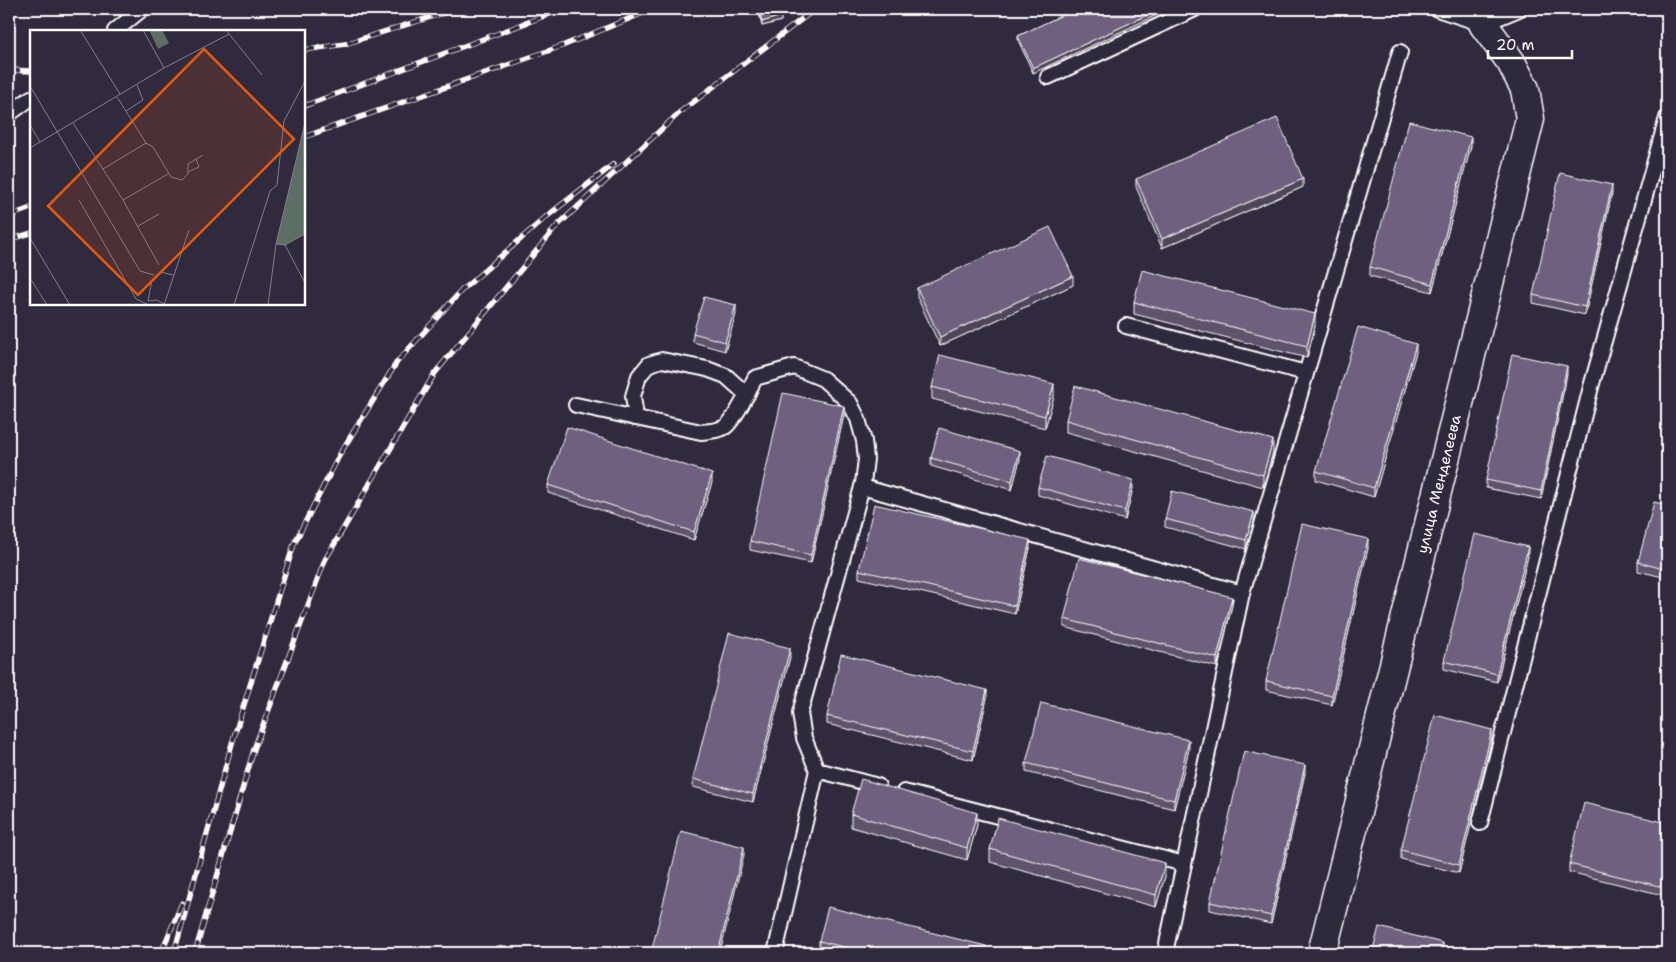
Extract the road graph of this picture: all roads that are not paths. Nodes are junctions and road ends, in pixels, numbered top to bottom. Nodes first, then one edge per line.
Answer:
1 (142, 9) edge
2 (1195, 9) edge
3 (1437, 9) edge
4 (1519, 9) edge
5 (1483, 24) junction
6 (116, 30) edge
7 (1400, 52) dead end
8 (1048, 77) dead end
9 (30, 99) edge
10 (9, 114) edge
11 (1667, 118) edge
12 (1126, 326) dead end
13 (1306, 373) junction
14 (747, 395) junction
15 (576, 405) dead end
16 (636, 418) junction
17 (862, 487) junction
18 (1242, 593) junction
19 (817, 770) junction
20 (1480, 823) dead end
21 (1184, 864) junction
22 (774, 953) edge
23 (1165, 953) edge
24 (1322, 953) edge

1 - 6 lane
2 - 8 lane
3 - 5 lane
4 - 5 lane
5 - 24 street, улица Менделеева
7 - 13 lane
9 - 10 lane
11 - 20 lane
12 - 13 lane
13 - 18 lane
14 - 16 lane
14 - 16 lane
14 - 17 lane
15 - 16 lane
17 - 18 lane
17 - 19 lane
18 - 21 lane
19 - 21 lane
19 - 22 lane
21 - 23 lane

